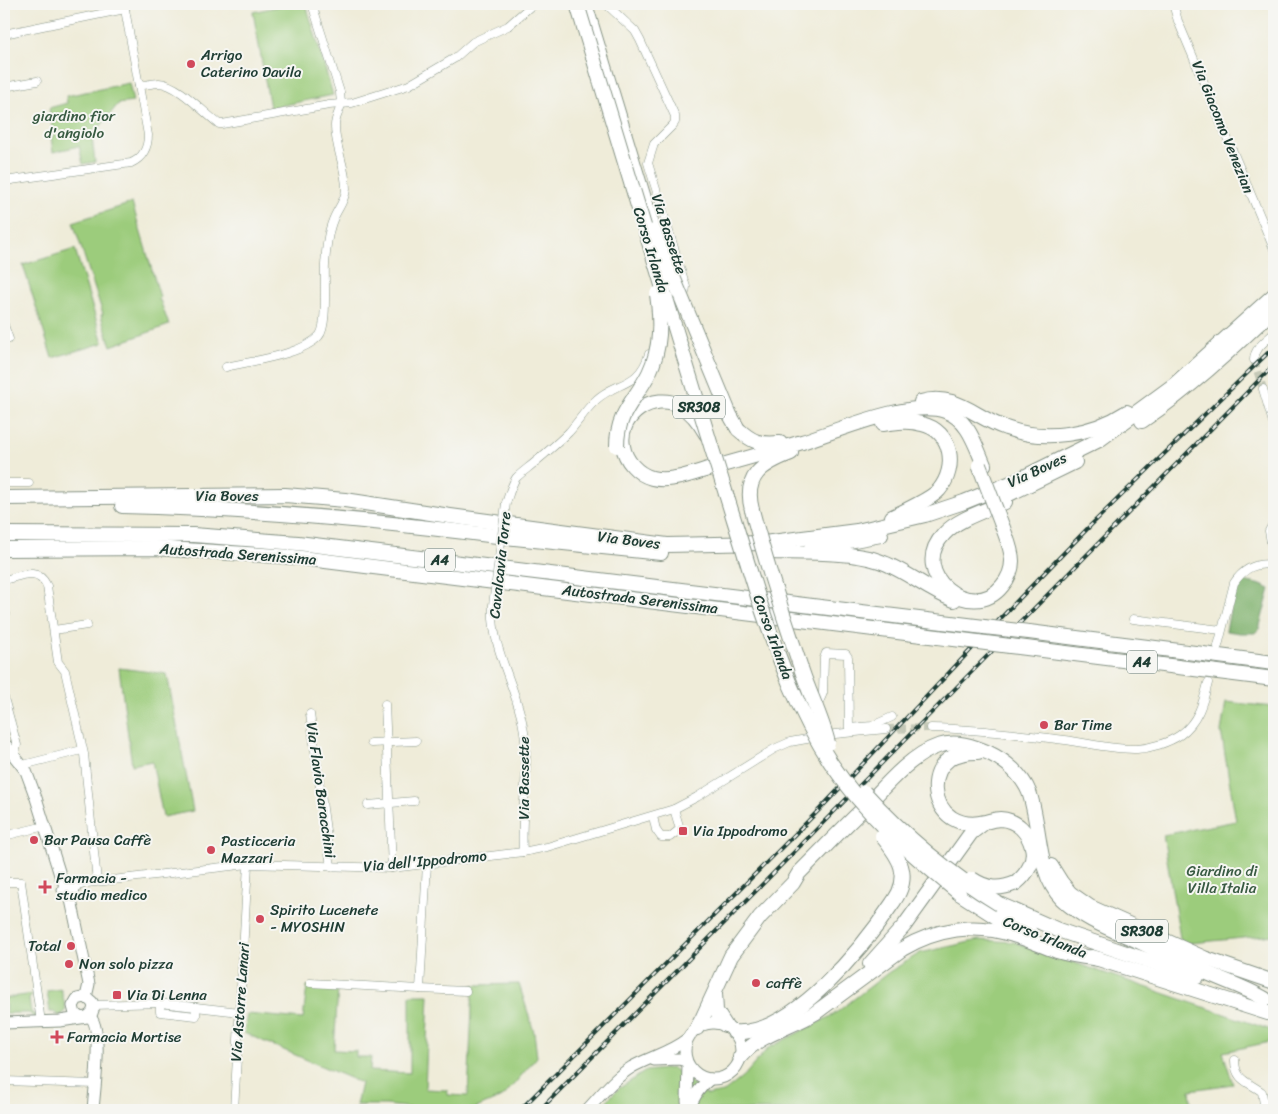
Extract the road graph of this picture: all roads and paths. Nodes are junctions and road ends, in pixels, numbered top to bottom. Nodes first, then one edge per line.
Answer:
1 (312, 4) edge
2 (533, 4) edge
3 (576, 4) edge
4 (586, 4) edge
5 (606, 4) edge
6 (1173, 4) edge
7 (125, 7) edge
8 (4, 34) edge
9 (37, 81) dead end
10 (139, 86) junction
11 (4, 87) edge
12 (341, 104) junction
13 (4, 181) edge
14 (654, 231) junction
15 (1274, 249) edge
16 (651, 251) junction
17 (1274, 295) edge
18 (1274, 309) edge
19 (4, 324) edge
20 (1274, 333) edge
21 (8, 338) dead end
22 (1210, 355) junction
23 (1254, 360) dead end
24 (226, 366) dead end
25 (1263, 389) tunnel mouth
26 (891, 413) junction
27 (881, 424) junction
28 (1274, 426) edge
29 (826, 437) junction
30 (558, 442) joint
31 (710, 443) junction
32 (619, 445) junction
33 (1071, 464) junction
34 (982, 465) junction
35 (4, 483) edge
36 (29, 483) dead end
37 (4, 498) edge
38 (4, 506) edge
39 (1274, 522) edge
40 (1006, 527) junction
41 (4, 534) edge
42 (789, 540) junction
43 (4, 548) edge
44 (737, 554) tunnel mouth
45 (1274, 559) edge
46 (1274, 565) edge
47 (4, 580) edge
48 (1133, 619) dead end
49 (87, 625) dead end
50 (54, 630) junction
51 (1221, 630) junction
52 (1218, 646) dead end
53 (1274, 663) edge
54 (1274, 678) edge
55 (1208, 683) dead end
56 (4, 698) edge
57 (385, 704) dead end
58 (517, 705) joint
59 (310, 714) dead end
60 (892, 717) dead end
61 (932, 728) tunnel mouth
62 (886, 729) tunnel mouth
63 (416, 740) dead end
64 (823, 740) junction
65 (386, 742) junction
66 (4, 743) edge
67 (371, 743) dead end
68 (82, 750) junction
69 (985, 752) junction
70 (14, 754) junction
71 (24, 768) junction
72 (855, 796) junction
73 (414, 800) dead end
74 (390, 802) junction
75 (368, 805) dead end
76 (674, 809) junction
77 (653, 816) junction
78 (984, 823) junction
79 (44, 826) junction
80 (4, 836) edge
81 (908, 836) junction
82 (1040, 840) junction
83 (523, 852) junction
84 (248, 864) junction
85 (427, 864) junction
86 (331, 867) junction
87 (392, 868) junction
88 (4, 882) edge
89 (97, 882) junction
90 (70, 889) junction
91 (1099, 959) junction
92 (1127, 961) junction
93 (1274, 982) edge
94 (310, 983) dead end
95 (420, 989) junction
96 (846, 990) junction
97 (466, 991) dead end
98 (714, 992) junction
99 (1207, 994) junction
100 (1270, 1001) edge
101 (85, 1010) junction
102 (240, 1012) junction
103 (1274, 1015) edge
104 (41, 1022) junction
105 (4, 1023) edge
106 (1274, 1024) edge
107 (697, 1028) junction
108 (729, 1029) junction
109 (687, 1038) junction
110 (740, 1057) junction
111 (647, 1060) junction
112 (1235, 1060) dead end
113 (687, 1063) junction
114 (710, 1079) junction
115 (4, 1081) edge
116 (95, 1084) junction
117 (94, 1110) edge
118 (234, 1110) edge
119 (327, 1110) edge
120 (374, 1110) edge
121 (587, 1110) edge
122 (689, 1110) edge
123 (1265, 1110) edge

1 - 12 street
2 - 12 street
3 - 16 highway, Corso Irlanda / SR308, bridge
4 - 14 highway, Corso Irlanda / SR308
5 - 30 street, Via Bassette
6 - 15 street, Via Giacomo Venezian
7 - 8 street
7 - 10 street
9 - 11 street
10 - 12 street
10 - 13 street
12 - 24 street
14 - 29 highway, bridge
14 - 64 highway, Corso Irlanda / SR308, bridge
16 - 31 highway, Corso Irlanda / SR308, bridge
16 - 32 highway, bridge
17 - 22 highway, Via Boves
18 - 33 highway, Via Boves
19 - 21 street
20 - 23 street
22 - 26 highway, Via Boves
22 - 42 highway, Via Boves
25 - 28 street
26 - 29 highway
26 - 34 highway
27 - 29 highway
27 - 34 highway
27 - 42 highway
29 - 32 highway
29 - 64 highway, bridge
30 - 58 street, Cavalcavia Torre, bridge
31 - 32 highway, bridge
31 - 72 highway, Corso Irlanda / SR308, bridge
33 - 40 highway
33 - 40 highway, Via Boves
34 - 40 highway
35 - 36 street
37 - 42 highway, Via Boves
38 - 44 highway, Via Boves
39 - 45 street
41 - 53 highway, Autostrada Serenissima / A4, bridge
43 - 54 highway, Autostrada Serenissima / A4, bridge
46 - 51 street
47 - 50 street
48 - 51 street
49 - 50 street
50 - 68 street
51 - 52 street
55 - 61 street
56 - 70 street
57 - 65 street
58 - 83 street, Via Bassette
59 - 86 street, Via Flavio Baracchini
60 - 64 street
62 - 64 street, Via dell'Ippodromo
63 - 65 street
64 - 76 street, Via dell'Ippodromo
64 - 81 highway, Corso Irlanda / SR308, bridge
65 - 67 street
65 - 74 street
66 - 70 street
68 - 71 street
68 - 89 street
69 - 78 highway
69 - 82 highway
69 - 98 highway
70 - 71 street
71 - 79 street
72 - 91 highway, Corso Irlanda / SR308, bridge
72 - 108 highway, bridge
73 - 74 street
74 - 75 street
74 - 87 street
76 - 77 street, Via dell'Ippodromo
76 - 77 street
77 - 83 street, Via dell'Ippodromo
78 - 81 highway, bridge
78 - 96 highway
79 - 80 street
79 - 90 street
81 - 92 highway, Corso Irlanda / SR308, bridge
82 - 93 highway, SR308
82 - 100 highway
83 - 85 street, Via dell'Ippodromo
84 - 86 street, Via dell'Ippodromo
84 - 89 street, Via dell'Ippodromo
84 - 102 street, Via Astorre Lanari
85 - 87 street, Via dell'Ippodromo
85 - 95 street
86 - 87 street, Via dell'Ippodromo
88 - 104 street
89 - 90 street, Via dell'Ippodromo
90 - 101 street
91 - 92 highway, Corso Irlanda / SR308
91 - 96 highway
92 - 99 highway, Corso Irlanda / SR308
92 - 100 highway, Corso Irlanda / SR308
94 - 95 street
95 - 97 street
96 - 110 highway
98 - 107 highway
98 - 108 highway
99 - 103 highway, Corso Irlanda / SR308
99 - 106 highway, SR308
101 - 102 street
101 - 104 street
101 - 116 street
102 - 118 street, Via Astorre Lanari
104 - 105 street
107 - 108 street
107 - 109 street
108 - 110 street
109 - 111 street
109 - 113 street
110 - 114 street
111 - 113 street
111 - 121 street
112 - 123 street
113 - 114 street
113 - 122 street
114 - 122 street
115 - 116 street
116 - 117 street
119 - 120 street

